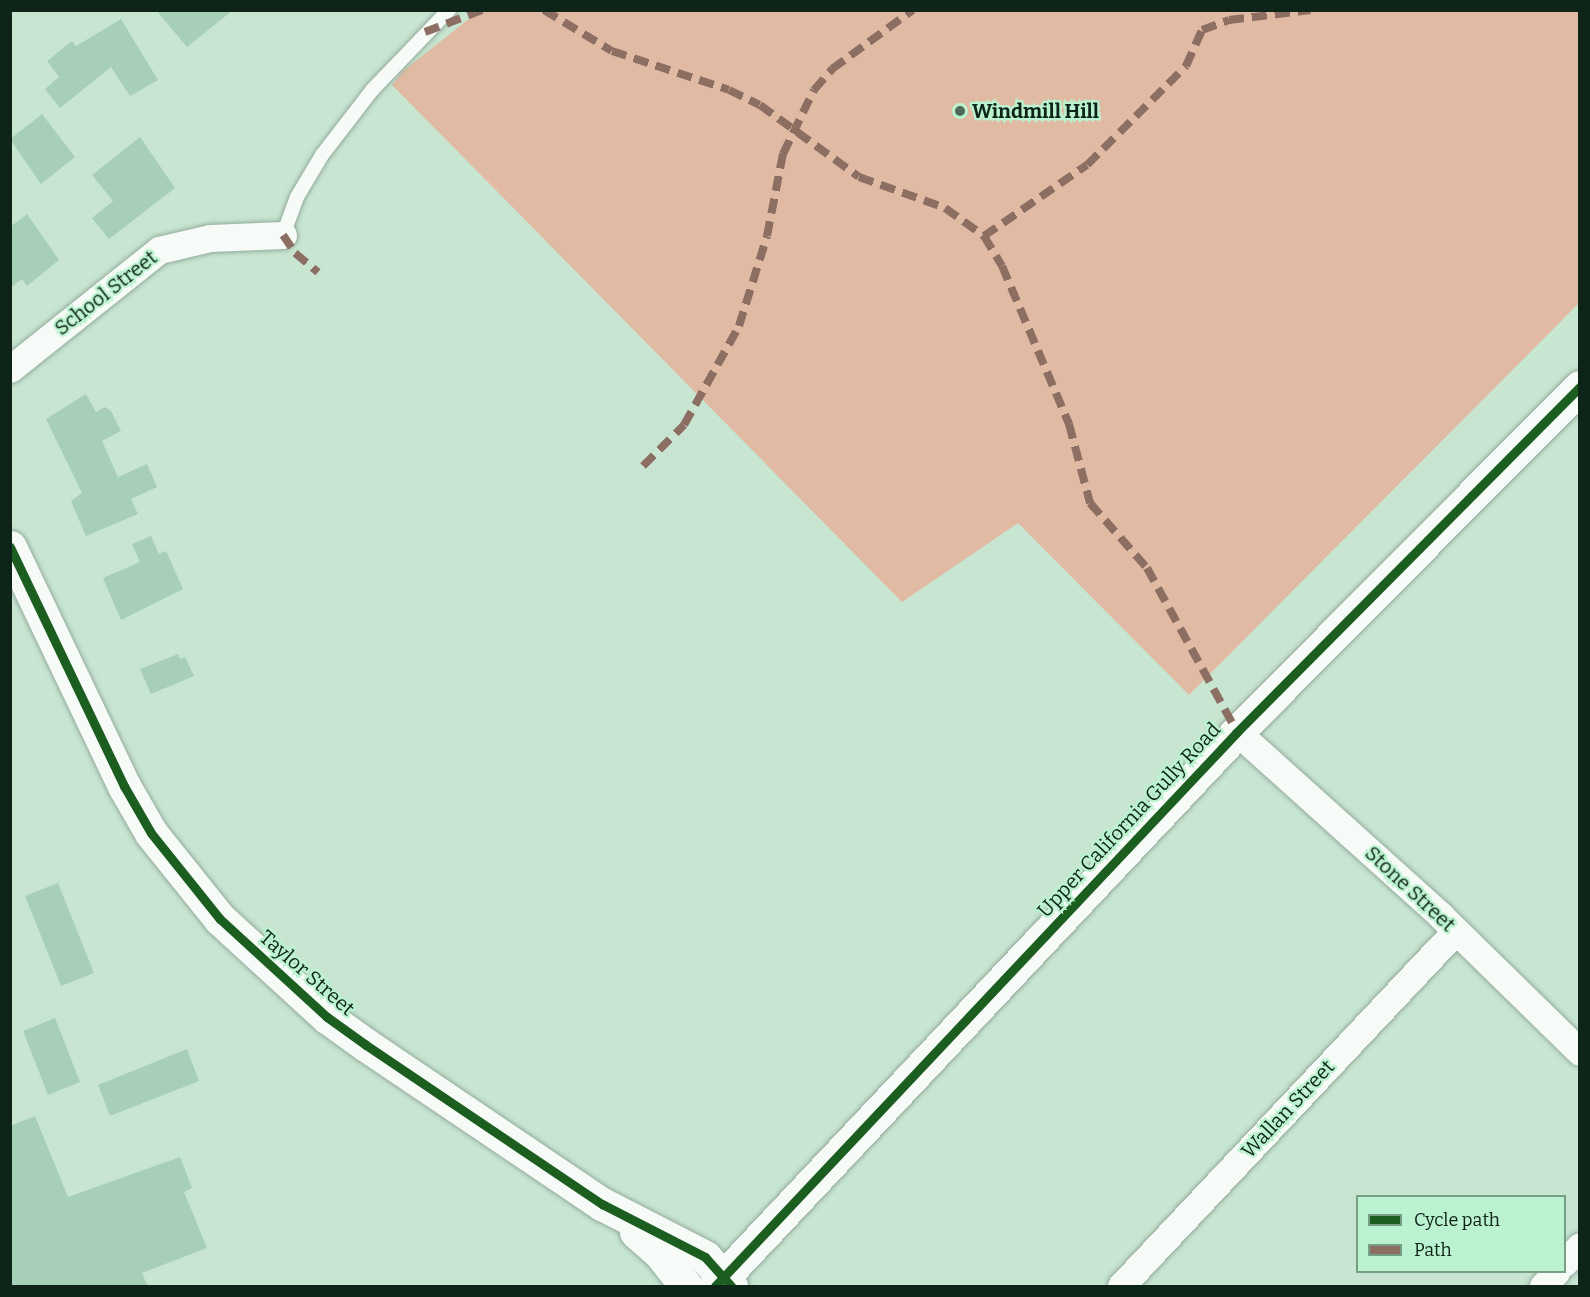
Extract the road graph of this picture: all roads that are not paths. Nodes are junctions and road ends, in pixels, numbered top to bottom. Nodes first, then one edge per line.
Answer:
1 (449, 10) edge
2 (283, 235) joint
3 (10, 369) edge
4 (1580, 387) edge
5 (10, 547) edge
6 (1237, 732) junction
7 (1456, 931) junction
8 (1580, 1052) edge
9 (602, 1203) junction
10 (1580, 1246) edge
11 (1566, 1261) edge
12 (1555, 1273) edge
13 (723, 1283) edge
14 (686, 1287) edge
15 (1121, 1287) edge
16 (1542, 1287) edge

1 - 2 lane
2 - 3 street, School Street
4 - 6 street, Upper California Gully Road
5 - 9 street, Taylor Street
6 - 7 street, Stone Street
6 - 13 street, Upper California Gully Road
7 - 8 street, Stone Street
7 - 15 street, Wallan Street
9 - 13 street, Taylor Street
9 - 14 street, Taylor Street
10 - 11 street
12 - 16 street

